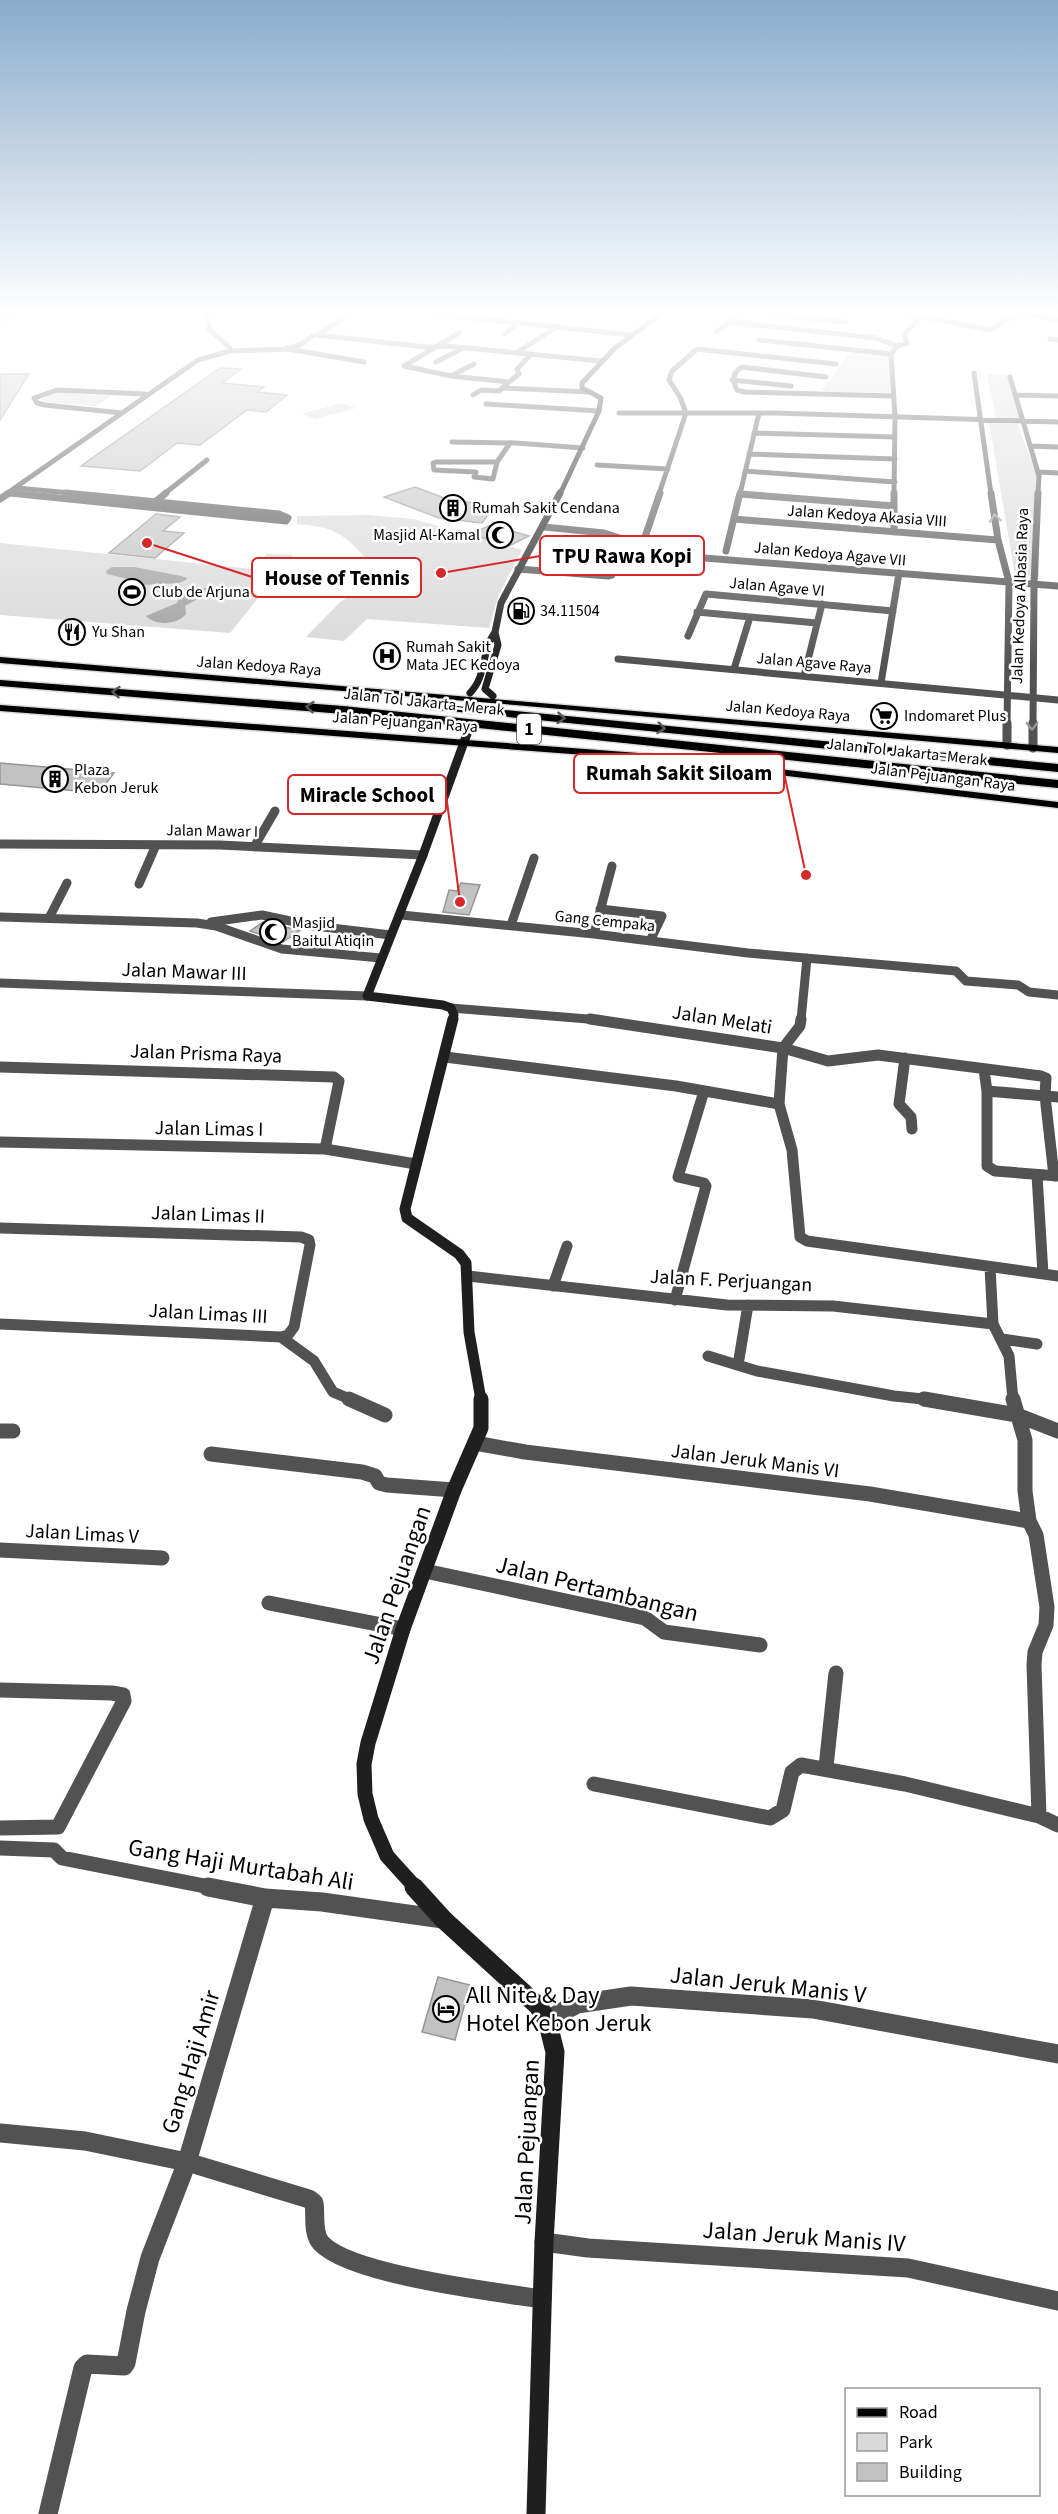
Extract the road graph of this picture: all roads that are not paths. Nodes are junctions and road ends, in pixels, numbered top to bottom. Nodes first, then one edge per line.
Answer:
1 (96, 431) edge
2 (105, 431) edge
3 (590, 431) edge
4 (680, 431) edge
5 (895, 431) edge
6 (984, 431) edge
7 (1025, 431) edge
8 (754, 432) joint
9 (895, 437) junction
10 (452, 442) dead end
11 (510, 443) junction
12 (1030, 446) junction
13 (1058, 447) edge
14 (583, 448) junction
15 (749, 454) junction
16 (825, 457) junction
17 (895, 459) junction
18 (207, 460) dead end
19 (497, 462) junction
20 (597, 465) dead end
21 (668, 469) junction
22 (745, 471) junction
23 (1039, 474) junction
24 (1058, 475) edge
25 (823, 477) junction
26 (895, 483) junction
27 (27, 489) junction
28 (18, 491) junction
29 (740, 494) junction
30 (0, 500) edge
31 (155, 502) junction
32 (894, 506) junction
33 (0, 507) edge
34 (734, 519) junction
35 (544, 526) junction
36 (894, 532) junction
37 (998, 540) junction
38 (650, 549) junction
39 (726, 551) junction
40 (518, 569) junction
41 (899, 573) junction
42 (1008, 578) junction
43 (1058, 579) edge
44 (1034, 581) junction
45 (1058, 586) edge
46 (822, 604) junction
47 (893, 610) junction
48 (697, 612) junction
49 (750, 617) junction
50 (817, 623) junction
51 (495, 632) junction
52 (688, 636) dead end
53 (0, 654) edge
54 (618, 659) dead end
55 (0, 660) edge
56 (734, 669) junction
57 (0, 672) edge
58 (804, 676) junction
59 (0, 683) edge
60 (881, 683) junction
61 (470, 693) junction
62 (1007, 695) junction
63 (493, 696) junction
64 (1032, 698) junction
65 (1058, 700) edge
66 (0, 701) edge
67 (515, 702) junction
68 (0, 708) edge
69 (465, 738) junction
70 (1007, 745) junction
71 (1033, 748) junction
72 (1058, 750) edge
73 (946, 756) junction
74 (1058, 761) edge
75 (1058, 768) edge
76 (1058, 784) edge
77 (1058, 796) edge
78 (1058, 805) edge
79 (275, 812) dead end
80 (0, 844) edge
81 (156, 845) junction
82 (254, 847) junction
83 (423, 855) junction
84 (534, 858) dead end
85 (612, 866) dead end
86 (67, 883) dead end
87 (139, 884) dead end
88 (600, 909) junction
89 (401, 915) junction
90 (0, 917) edge
91 (49, 918) junction
92 (198, 923) junction
93 (511, 926) junction
94 (594, 934) junction
95 (391, 935) junction
96 (650, 941) junction
97 (381, 958) junction
98 (807, 958) junction
99 (0, 983) edge
100 (1058, 995) edge
101 (367, 996) junction
102 (452, 1008) junction
103 (783, 1048) junction
104 (445, 1057) junction
105 (905, 1058) junction
106 (0, 1067) edge
107 (984, 1070) junction
108 (704, 1091) junction
109 (987, 1091) junction
110 (1045, 1096) junction
111 (1058, 1097) edge
112 (779, 1104) junction
113 (912, 1129) dead end
114 (1, 1144) edge
115 (325, 1149) junction
116 (416, 1164) junction
117 (1037, 1174) junction
118 (1056, 1176) edge
119 (0, 1228) edge
120 (567, 1246) dead end
121 (990, 1268) junction
122 (1042, 1274) junction
123 (1058, 1275) edge
124 (468, 1276) junction
125 (553, 1286) junction
126 (675, 1300) junction
127 (748, 1305) junction
128 (0, 1324) edge
129 (993, 1324) junction
130 (281, 1337) junction
131 (1002, 1339) junction
132 (1036, 1344) dead end
133 (708, 1356) dead end
134 (738, 1365) junction
135 (385, 1415) dead end
136 (1017, 1415) junction
137 (1058, 1431) edge
138 (476, 1443) junction
139 (211, 1455) dead end
140 (454, 1490) junction
141 (1029, 1521) junction
142 (0, 1550) edge
143 (162, 1558) dead end
144 (425, 1570) junction
145 (268, 1603) dead end
146 (403, 1629) junction
147 (760, 1645) dead end
148 (836, 1673) dead end
149 (0, 1690) edge
150 (826, 1767) junction
151 (594, 1784) dead end
152 (1039, 1816) junction
153 (1058, 1826) edge
154 (4, 1828) edge
155 (0, 1848) edge
156 (265, 1898) junction
157 (443, 1919) junction
158 (547, 2020) junction
159 (1058, 2054) edge
160 (0, 2133) edge
161 (187, 2162) junction
162 (544, 2242) junction
163 (542, 2299) junction
164 (1058, 2301) edge
165 (48, 2514) edge
166 (536, 2514) edge

1 - 28 street
2 - 27 street
3 - 14 street
4 - 21 street
5 - 9 street
37 -> 6 street, Jalan Kedoya Albasia Raya
7 - 12 street, Jalan Kedoya Albasia Raya
8 - 9 street
8 - 15 street
9 - 17 street
10 - 11 street
11 - 14 street
11 - 19 street
12 - 13 street
12 - 23 street, Jalan Kedoya Albasia Raya
14 - 35 street
15 - 16 street
15 - 22 street
16 - 17 street
16 - 25 street
17 - 26 street
18 - 31 street
19 - 19 street
20 - 21 street
21 - 38 street
22 - 25 street
22 - 29 street
23 - 24 street
23 - 44 street, Jalan Kedoya Albasia Raya
25 - 26 street
26 - 32 street
27 - 28 street
27 - 31 street
28 - 30 street
28 - 31 street
28 - 33 street
29 - 32 street
29 - 34 street
32 - 36 street
34 - 36 street, Jalan Kedoya Akasia VIII
34 - 39 street
35 - 38 street
35 - 40 street
36 - 37 street, Jalan Kedoya Akasia VIII
37 - 42 street, Jalan Kedoya Albasia Raya
38 - 39 street
38 - 40 street
38 - 41 street, Jalan Kedoya Agave VII
39 - 42 street
40 - 51 street
41 - 42 street, Jalan Kedoya Agave VII
41 - 47 street
42 - 44 street
42 - 62 street, Jalan Kedoya Albasia Raya
43 - 44 street
44 - 45 street
44 - 64 street, Jalan Kedoya Albasia Raya
46 - 47 street, Jalan Agave VI
46 - 48 street, Jalan Agave VI
46 - 50 street
47 - 60 street
48 - 49 street
48 - 52 street, Jalan Agave VI
49 - 50 street
49 - 56 street
50 - 58 street
51 - 61 street
51 - 63 street
53 - 61 main road, Jalan Kedoya Raya
54 - 56 street, Jalan Agave Raya
55 - 67 main road, Jalan Kedoya Raya
56 - 58 street, Jalan Agave Raya
57 -> 73 highway, Jalan Tol Jakarta–Merak / 1
58 - 60 street, Jalan Agave Raya
76 -> 59 highway, Jalan Tol Jakarta–Merak / 1
60 - 62 street, Jalan Agave Raya
61 - 63 main road, Jalan Kedoya Raya
62 - 64 street, Jalan Agave Raya
62 - 70 street, Jalan Kedoya Albasia Raya
63 - 67 main road, Jalan Kedoya Raya
64 - 65 street, Jalan Agave Raya
64 -> 71 street, Jalan Kedoya Albasia Raya
66 - 69 main road, Jalan Pejuangan Raya
67 - 70 main road, Jalan Kedoya Raya
68 - 69 main road, Jalan Pejuangan Raya
69 - 77 main road, Jalan Pejuangan Raya
69 - 78 main road, Jalan Pejuangan Raya
69 - 83 street
70 - 71 main road, Jalan Kedoya Raya
71 - 72 main road, Jalan Kedoya Raya
73 - 74 highway
73 - 75 highway, Jalan Tol Jakarta–Merak / 1
79 - 82 street
80 - 81 street, Jalan Mawar I
81 - 82 street, Jalan Mawar I
81 - 87 street
82 - 83 street, Jalan Mawar I
83 - 89 street
84 - 93 street
85 - 88 street
86 - 91 street
88 - 94 street
88 - 96 street
89 - 93 street, Gang Cempaka
89 - 95 street
90 - 91 street
91 - 92 street
92 - 95 street
92 - 97 street
93 - 94 street, Gang Cempaka
94 - 96 street, Gang Cempaka
95 - 97 street
96 - 98 street, Gang Cempaka
97 - 101 street
98 - 100 street, Gang Cempaka
98 - 103 street
99 - 101 street, Jalan Mawar III
101 - 102 street
102 - 103 street, Jalan Melati
102 - 104 street, Jalan Pejuangan
103 - 105 street, Jalan Melati
103 - 112 street
104 - 108 street
104 - 116 street, Jalan Pejuangan
105 - 107 street, Jalan Melati
105 - 113 street
106 - 115 street, Jalan Prisma Raya
107 - 109 street
107 - 110 street, Jalan Melati
108 - 112 street
108 - 126 street
109 - 110 street
109 - 117 street
110 - 111 street
110 - 118 street
112 - 121 street
114 - 115 street, Jalan Limas I
115 - 116 street, Jalan Limas I
116 - 124 street, Jalan Pejuangan
117 - 118 street
117 - 122 street
119 - 130 street, Jalan Limas II
120 - 125 street
121 - 122 street
121 - 129 street
122 - 123 street
124 - 125 street, Jalan F. Perjuangan
124 - 138 street, Jalan Pejuangan
125 - 126 street, Jalan F. Perjuangan
126 - 127 street, Jalan F. Perjuangan
127 - 129 street, Jalan F. Perjuangan
127 - 134 street
128 - 130 street, Jalan Limas III
129 - 131 street
130 - 135 street, Jalan Limas III
131 - 132 street
131 - 136 street
133 - 134 street
134 - 136 street
136 - 137 street
136 - 141 street
138 - 140 street, Jalan Pejuangan
138 - 141 street, Jalan Jeruk Manis VI
139 - 140 street
140 - 144 street, Jalan Pejuangan
141 - 152 street
142 - 143 street, Jalan Limas V
144 - 146 street, Jalan Pejuangan
144 - 147 street, Jalan Pertambangan
145 - 146 street
146 - 157 street, Jalan Pejuangan
148 - 150 street
149 - 154 street
150 - 151 street
150 - 152 street
152 - 153 street
155 - 156 street, Gang Haji Murtabah Ali
156 - 157 street, Gang Haji Murtabah Ali
156 - 161 street, Gang Haji Amir
157 - 158 street, Jalan Pejuangan
158 - 159 street, Jalan Jeruk Manis V
158 - 162 street, Jalan Pejuangan
160 - 161 street
161 - 163 street, Gang Haji Amir
161 - 165 street
162 - 163 street, Jalan Pejuangan
162 - 164 street, Jalan Jeruk Manis IV
163 - 166 street, Jalan Pejuangan

